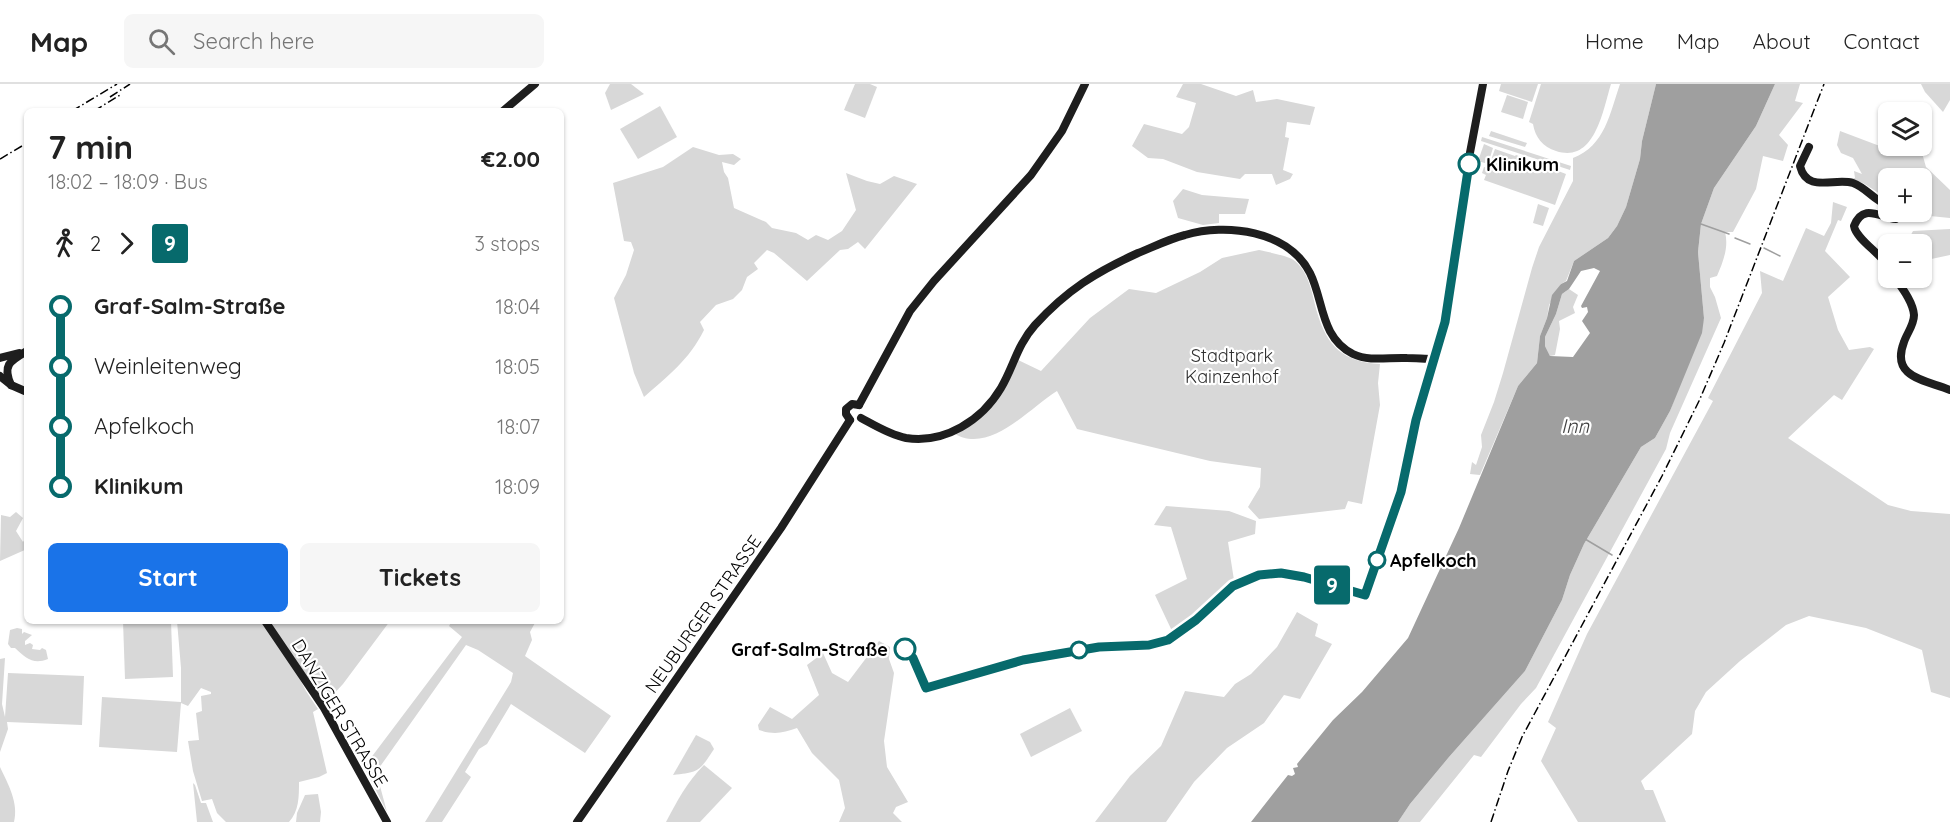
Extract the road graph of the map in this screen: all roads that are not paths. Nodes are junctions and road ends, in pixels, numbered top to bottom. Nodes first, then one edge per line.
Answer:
1 (535, 84) edge
2 (1085, 84) edge
3 (1483, 84) edge
4 (507, 108) edge
5 (1809, 147) dead end
6 (1878, 200) edge
7 (1878, 215) edge
8 (1878, 253) edge
9 (1901, 288) edge
10 (24, 352) edge
11 (24, 353) edge
12 (0, 358) edge
13 (0, 376) edge
14 (0, 380) edge
15 (10, 384) junction
16 (1950, 390) edge
17 (24, 391) edge
18 (859, 405) junction
19 (861, 418) junction
20 (850, 420) junction
21 (267, 624) edge
22 (387, 822) edge
23 (577, 822) edge

1 - 4 street
2 - 18 street
3 - 19 street
5 - 6 street
7 - 8 street
9 - 16 street
10 - 12 street
11 - 15 street
13 - 15 street
14 - 15 street
15 - 17 street
18 - 19 street
18 - 20 street
19 - 20 street
20 - 23 street, NEUBURGER STRASSE
21 - 22 street, DANZIGER STRASSE

